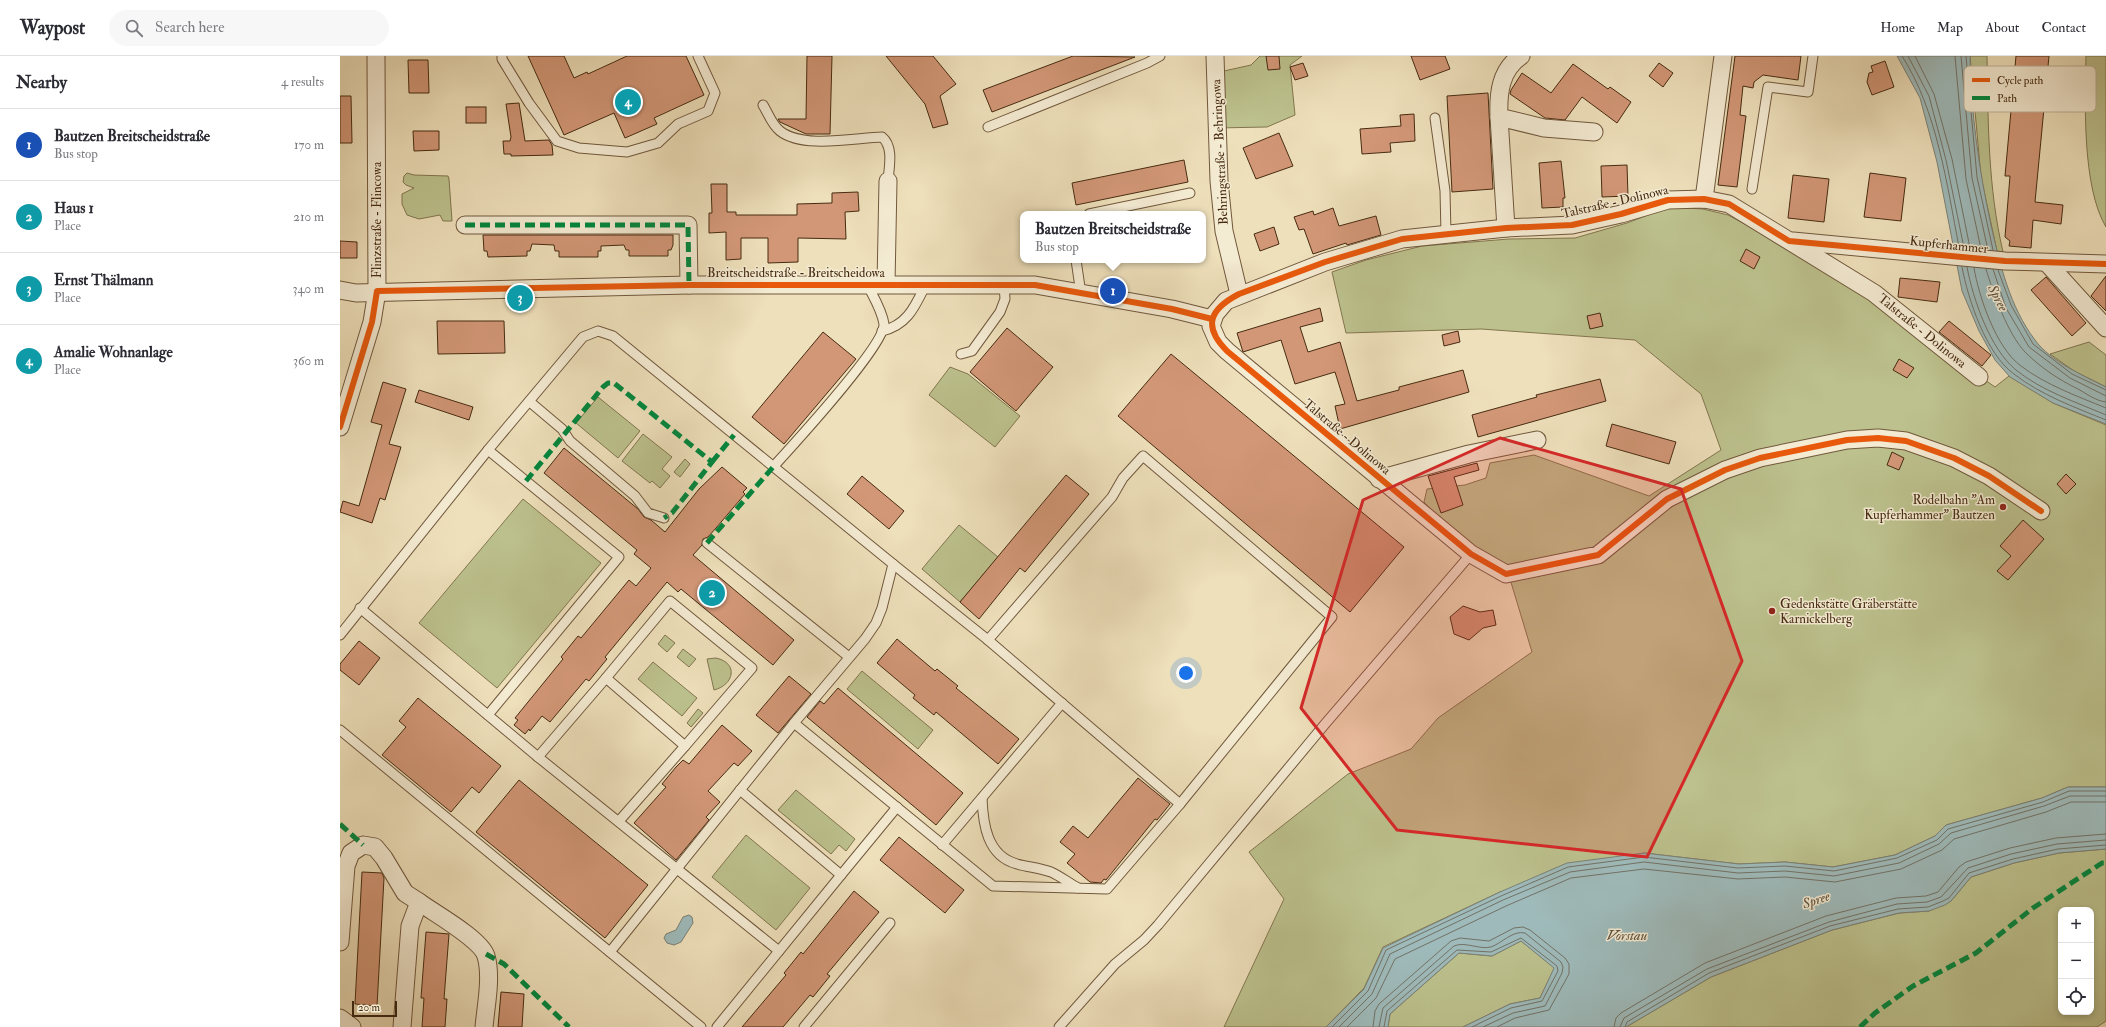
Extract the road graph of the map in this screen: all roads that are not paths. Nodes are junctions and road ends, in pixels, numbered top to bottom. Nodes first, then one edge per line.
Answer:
1 (376, 56) edge
2 (502, 56) edge
3 (698, 56) edge
4 (1160, 56) edge
5 (1215, 56) edge
6 (1521, 56) edge
7 (1723, 56) edge
8 (1813, 56) edge
9 (764, 105) dead end
10 (1499, 117) junction
11 (1435, 118) dead end
12 (988, 127) dead end
13 (1594, 132) dead end
14 (888, 182) joint
15 (1752, 188) dead end
16 (1190, 193) dead end
17 (1704, 199) junction
18 (1103, 211) edge
19 (465, 225) dead end
20 (1506, 228) junction
21 (1446, 234) junction
22 (1789, 240) junction
23 (1076, 263) edge
24 (2047, 263) junction
25 (2106, 264) edge
26 (867, 284) junction
27 (886, 284) junction
28 (926, 284) junction
29 (689, 285) junction
30 (1004, 285) junction
31 (340, 290) edge
32 (377, 291) junction
33 (1081, 294) junction
34 (1239, 294) junction
35 (1212, 319) junction
36 (2106, 328) edge
37 (882, 331) junction
38 (961, 354) dead end
39 (1979, 377) dead end
40 (530, 402) junction
41 (340, 427) edge
42 (1537, 440) dead end
43 (488, 450) junction
44 (774, 466) junction
45 (1379, 479) junction
46 (2041, 511) dead end
47 (664, 518) dead end
48 (707, 543) dead end
49 (1471, 554) junction
50 (892, 564) junction
51 (360, 608) junction
52 (340, 635) edge
53 (988, 640) junction
54 (849, 657) junction
55 (606, 678) junction
56 (1062, 703) junction
57 (488, 715) junction
58 (794, 723) junction
59 (340, 730) edge
60 (685, 746) junction
61 (538, 757) junction
62 (740, 790) junction
63 (982, 798) junction
64 (1180, 804) junction
65 (897, 807) junction
66 (619, 821) junction
67 (942, 845) junction
68 (678, 868) junction
69 (841, 875) junction
70 (1079, 888) junction
71 (419, 902) junction
72 (890, 923) dead end
73 (340, 942) edge
74 (779, 951) junction
75 (610, 952) junction
76 (340, 1018) edge
77 (352, 1027) edge
78 (402, 1027) edge
79 (484, 1027) edge
80 (701, 1027) edge
81 (718, 1027) edge
82 (804, 1027) edge
83 (1059, 1027) edge

1 - 32 street, Flinzstraße - Flincowa
2 - 3 lane
4 - 12 lane
5 - 34 street, Behringstraße - Behringowa
6 - 10 street
7 - 17 street
8 - 15 lane
9 - 14 lane
10 - 13 street
10 - 20 street
11 - 21 lane
14 - 27 street
16 - 18 lane
17 - 20 street, Talstraße - Dolinowa
17 - 22 street, Talstraße - Dolinowa
19 - 29 street
20 - 21 street, Talstraße - Dolinowa
21 - 34 street, Talstraße - Dolinowa
22 - 24 street, Kupferhammer
22 - 39 street, Talstraße - Dolinowa
23 - 33 lane
24 - 25 street, Kupferhammer
24 - 36 street
26 - 27 street, Breitscheidstraße - Breitscheidowa
26 - 29 street, Breitscheidstraße - Breitscheidowa
26 - 37 lane
27 - 28 street, Breitscheidstraße - Breitscheidowa
28 - 30 street, Breitscheidstraße - Breitscheidowa
28 - 37 lane
29 - 32 street, Breitscheidstraße - Breitscheidowa
30 - 33 street, Breitscheidstraße - Breitscheidowa
30 - 38 lane
31 - 32 street, Breitscheidstraße - Breitscheidowa
32 - 41 street, Flinzstraße - Flincowa
33 - 35 street, Breitscheidstraße - Breitscheidowa
34 - 35 street, Talstraße - Dolinowa
35 - 45 street, Talstraße - Dolinowa
37 - 44 lane
40 - 43 lane
40 - 44 lane
40 - 47 lane
42 - 45 street, Talstraße - Dolinowa
43 - 51 lane
43 - 57 lane
44 - 50 lane
45 - 49 street, Talstraße - Dolinowa
46 - 49 street, Talstraße - Dolinowa
48 - 54 lane
49 - 83 lane
50 - 53 lane
50 - 54 lane
51 - 52 lane
51 - 57 lane
53 - 56 lane
53 - 64 lane
54 - 58 lane
55 - 60 lane
55 - 60 lane
55 - 61 lane
56 - 63 lane
56 - 64 lane
57 - 61 lane
58 - 62 lane
58 - 65 lane
59 - 75 lane
60 - 66 lane
61 - 66 lane
62 - 68 lane
62 - 69 lane
63 - 67 lane
63 - 70 lane
64 - 70 lane
65 - 67 lane
65 - 69 lane
66 - 68 lane
67 - 70 lane
68 - 74 lane
68 - 75 lane
69 - 74 lane
71 - 73 street
71 - 78 street
71 - 79 street
72 - 82 lane
74 - 81 lane
75 - 80 lane
76 - 77 street

